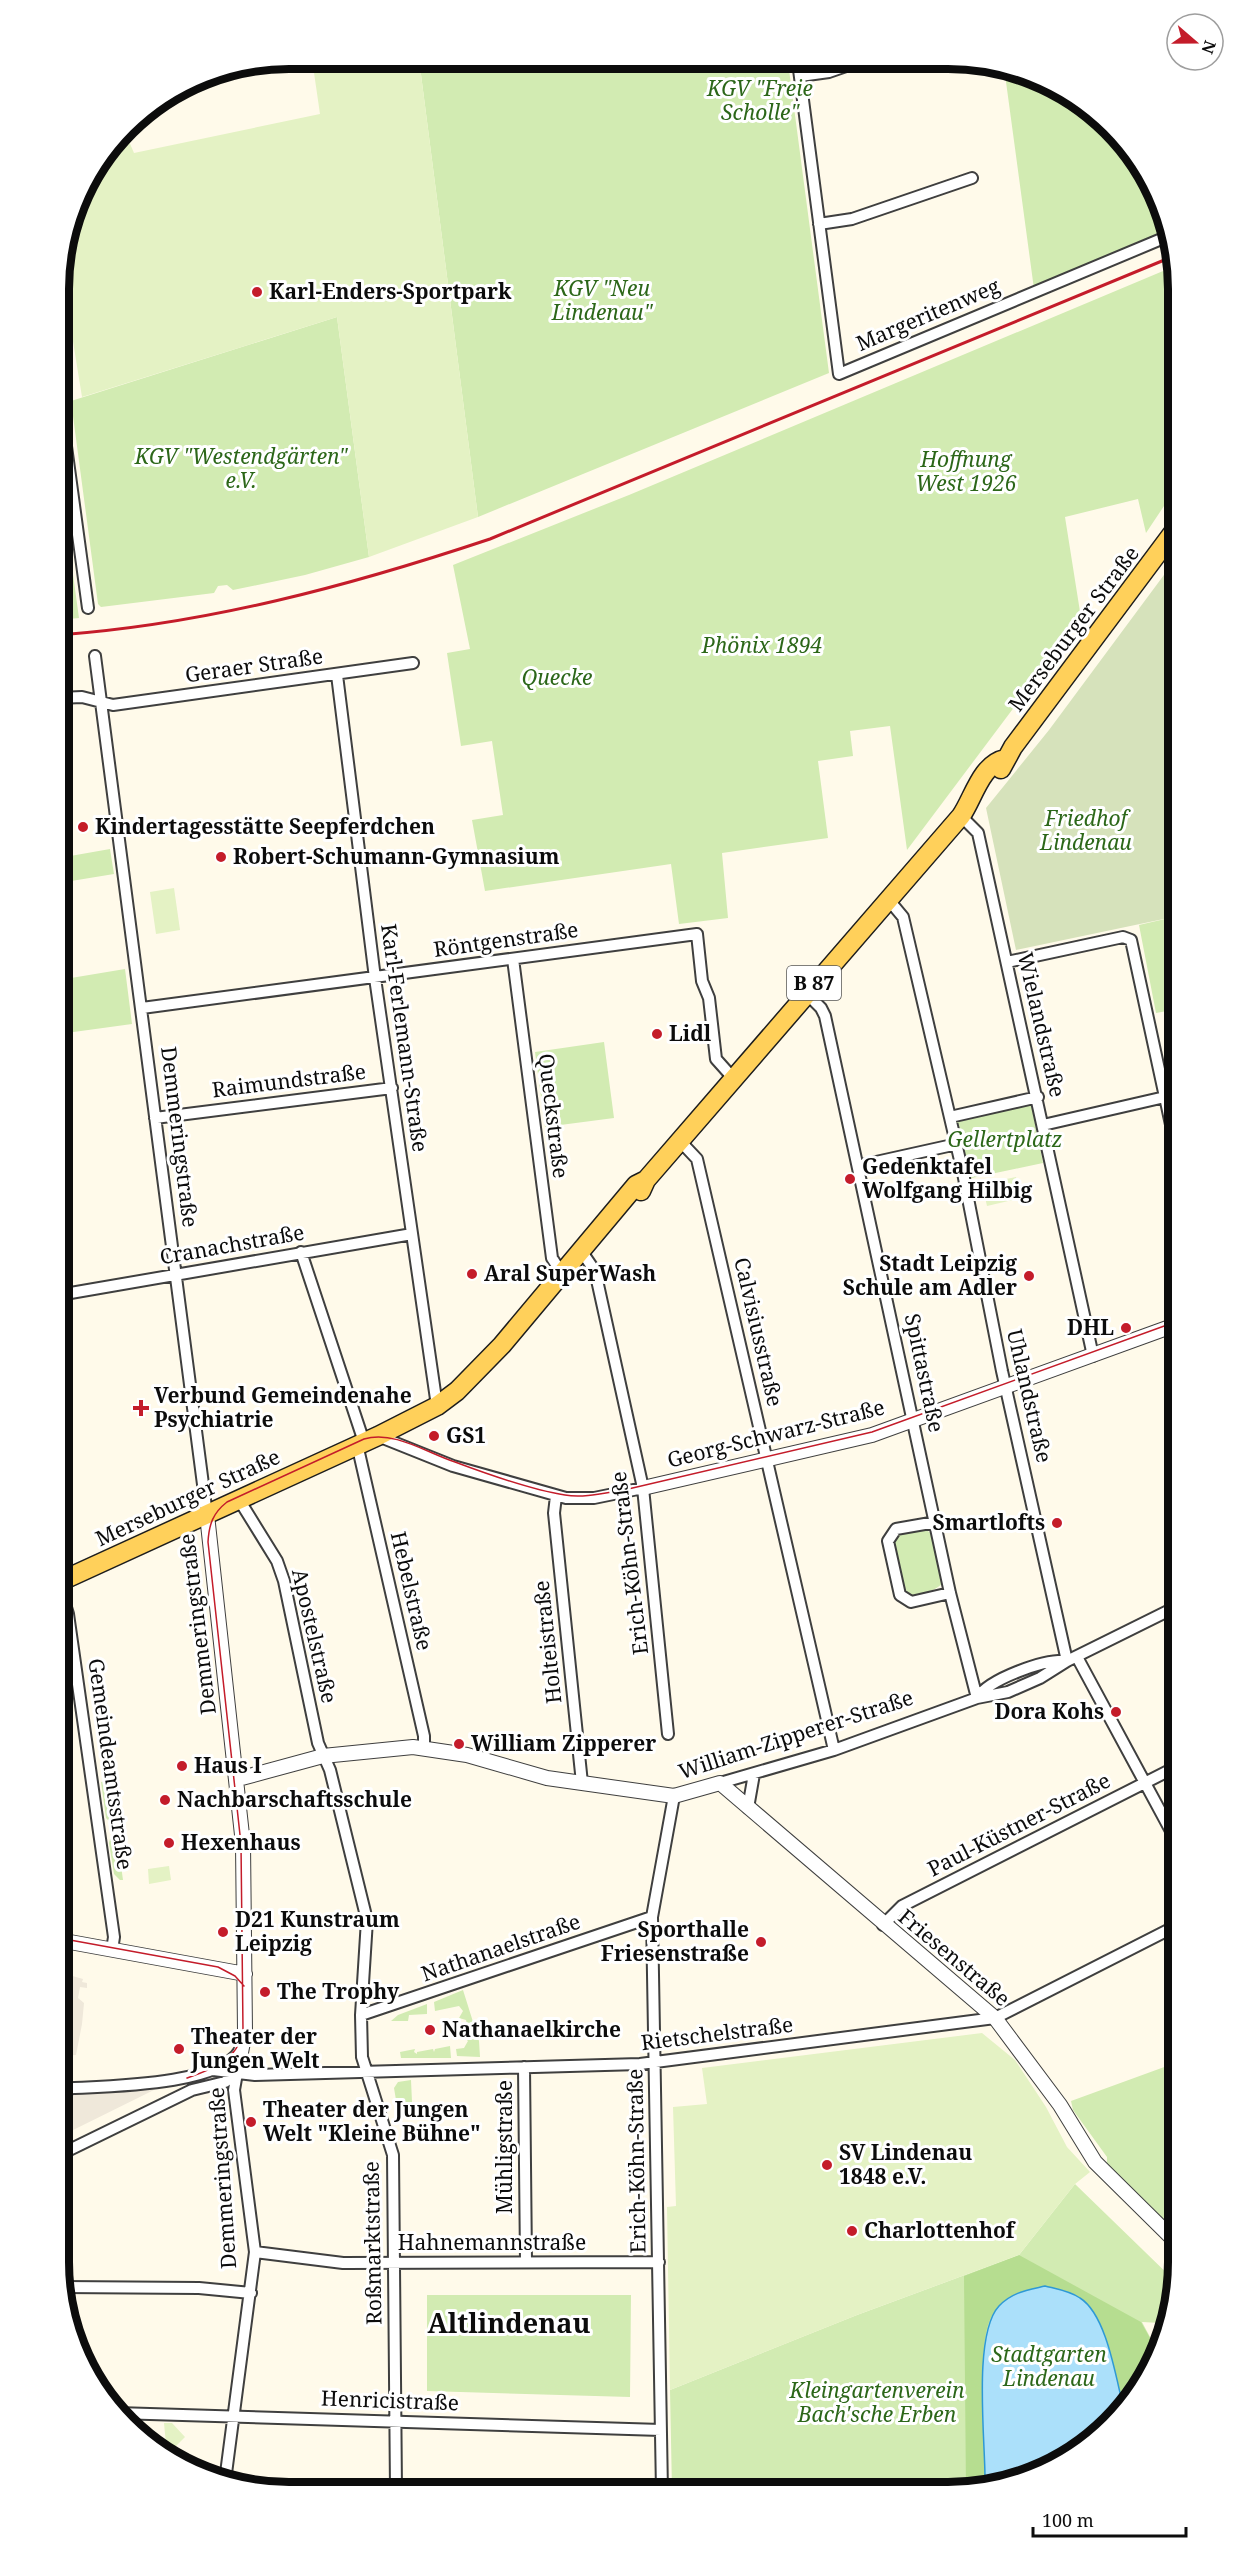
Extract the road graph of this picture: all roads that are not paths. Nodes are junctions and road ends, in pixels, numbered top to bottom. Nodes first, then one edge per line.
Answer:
1 (799, 69) edge
2 (838, 69) edge
3 (800, 76) junction
4 (972, 178) dead end
5 (819, 224) junction
6 (1162, 239) edge
7 (69, 468) edge
8 (1168, 539) edge
9 (88, 608) dead end
10 (95, 656) dead end
11 (412, 663) dead end
12 (337, 675) junction
13 (69, 698) edge
14 (101, 702) junction
15 (966, 809) junction
16 (888, 899) junction
17 (513, 959) junction
18 (1007, 962) junction
19 (375, 978) junction
20 (806, 993) junction
21 (142, 1008) junction
22 (733, 1078) junction
23 (392, 1088) junction
24 (1038, 1097) junction
25 (1166, 1097) junction
26 (1168, 1107) edge
27 (950, 1117) junction
28 (155, 1118) junction
29 (1043, 1125) junction
30 (681, 1141) junction
31 (957, 1144) junction
32 (858, 1166) junction
33 (412, 1234) junction
34 (301, 1252) junction
35 (582, 1252) junction
36 (175, 1275) junction
37 (563, 1275) junction
38 (69, 1293) edge
39 (1168, 1328) edge
40 (1093, 1356) junction
41 (1006, 1387) junction
42 (437, 1406) junction
43 (914, 1419) junction
44 (367, 1441) junction
45 (768, 1459) junction
46 (643, 1488) junction
47 (556, 1496) junction
48 (238, 1498) junction
49 (207, 1515) junction
50 (936, 1522) junction
51 (69, 1578) edge
52 (950, 1593) junction
53 (1168, 1611) edge
54 (69, 1623) edge
55 (1072, 1659) junction
56 (976, 1698) junction
57 (668, 1734) dead end
58 (424, 1747) junction
59 (834, 1750) junction
60 (323, 1756) junction
61 (1168, 1771) edge
62 (753, 1774) junction
63 (238, 1779) junction
64 (582, 1783) junction
65 (720, 1783) junction
66 (1145, 1783) junction
67 (674, 1796) junction
68 (748, 1808) junction
69 (1168, 1826) edge
70 (652, 1917) junction
71 (883, 1925) junction
72 (1168, 1930) edge
73 (69, 1942) edge
74 (112, 1950) junction
75 (245, 1974) junction
76 (361, 2015) junction
77 (995, 2018) junction
78 (243, 2044) junction
79 (654, 2062) junction
80 (524, 2067) junction
81 (213, 2070) junction
82 (365, 2071) junction
83 (231, 2072) junction
84 (69, 2088) edge
85 (69, 2150) edge
86 (1168, 2234) edge
87 (255, 2252) junction
88 (526, 2262) junction
89 (658, 2262) junction
90 (394, 2263) junction
91 (70, 2287) edge
92 (251, 2293) junction
93 (129, 2413) edge
94 (234, 2414) junction
95 (394, 2421) junction
96 (661, 2430) junction
97 (226, 2473) edge
98 (396, 2482) edge
99 (662, 2482) edge

1 - 3 street, Margeritenweg
2 - 3 street
3 - 5 street, Margeritenweg
4 - 5 street
5 - 6 street, Margeritenweg
7 - 9 street
8 - 15 main road, Merseburger Straße / B 87
10 - 14 street, Demmeringstraße
11 - 12 street, Geraer Straße
12 - 14 street, Geraer Straße
12 - 19 street, Karl-Ferlemann-Straße
13 - 14 street, Geraer Straße
14 - 21 street, Demmeringstraße
15 - 16 main road, Merseburger Straße / B 87
15 - 18 street, Wielandstraße
16 - 20 main road, Merseburger Straße / B 87
16 - 27 street, Uhlandstraße
17 - 19 street, Röntgenstraße
17 - 22 street, Röntgenstraße
17 - 37 street, Queckstraße
18 - 24 street, Wielandstraße
18 - 25 street
19 - 21 street, Röntgenstraße
19 - 23 street, Karl-Ferlemann-Straße
20 - 22 main road, Merseburger Straße / B 87
20 - 32 street, Spittastraße
21 - 28 street, Demmeringstraße
22 - 30 main road, Merseburger Straße / B 87
23 - 28 street, Raimundstraße
23 - 33 street, Karl-Ferlemann-Straße
24 - 27 street
24 - 29 street, Wielandstraße
25 - 26 street
25 - 29 street
27 - 31 street, Uhlandstraße
28 - 36 street, Demmeringstraße
29 - 40 street, Wielandstraße
30 - 35 main road, Merseburger Straße / B 87
30 - 45 street, Calvisiusstraße
31 - 32 street
31 - 41 street, Uhlandstraße
32 - 43 street, Spittastraße
33 - 34 street, Cranachstraße
33 - 42 street, Karl-Ferlemann-Straße
34 - 36 street, Cranachstraße
34 - 44 street, Hebelstraße
35 - 37 main road, Merseburger Straße / B 87
35 - 46 street, Erich-Köhn-Straße
36 - 38 street, Cranachstraße
36 - 49 street, Demmeringstraße
37 - 42 main road, Merseburger Straße / B 87
39 - 40 street, Georg-Schwarz-Straße
40 - 41 street, Georg-Schwarz-Straße
41 - 43 street, Georg-Schwarz-Straße
41 - 55 street, Uhlandstraße
42 - 44 main road, Merseburger Straße / B 87
43 - 45 street, Georg-Schwarz-Straße
43 - 50 street, Spittastraße
44 - 47 street, Georg-Schwarz-Straße
44 - 48 main road, Merseburger Straße / B 87
44 - 58 street, Hebelstraße
45 - 46 street, Georg-Schwarz-Straße
45 - 59 street, Calvisiusstraße
46 - 47 street, Georg-Schwarz-Straße
46 - 57 street, Erich-Köhn-Straße
47 - 64 street, Holteistraße
48 - 49 main road, Merseburger Straße / B 87
48 - 60 street, Apostelstraße
49 - 51 main road, Merseburger Straße / B 87
49 - 63 street, Demmeringstraße
50 - 52 street, Spittastraße
50 - 52 street
52 - 56 street, Spittastraße
53 - 55 street, William-Zipperer-Straße
54 - 74 street, Gemeindeamtsstraße
55 - 56 street, William-Zipperer-Straße
55 - 66 street, Uhlandstraße
56 - 59 street, William-Zipperer-Straße
58 - 60 street, William-Zipperer-Straße
58 - 64 street, William-Zipperer-Straße
59 - 62 street, William-Zipperer-Straße
60 - 63 street, William-Zipperer-Straße
60 - 76 street, Roßmarktstraße
61 - 66 street, Paul-Küstner-Straße
62 - 65 street, William-Zipperer-Straße
62 - 68 street
63 - 75 street, Demmeringstraße
64 - 67 street, William-Zipperer-Straße
65 - 67 street, William-Zipperer-Straße
65 - 68 street, Friesenstraße
66 - 69 street, Uhlandstraße
66 - 71 street, Paul-Küstner-Straße
67 - 70 street, Erich-Köhn-Straße
68 - 71 street, Friesenstraße
70 - 76 street, Nathanaelstraße
70 - 79 street, Erich-Köhn-Straße
71 - 77 street, Friesenstraße
72 - 77 street, Rietschelstraße
73 - 74 street
74 - 75 street
75 - 78 street, Demmeringstraße
76 - 82 street, Roßmarktstraße
77 - 79 street, Rietschelstraße
77 - 86 street, Friesenstraße
78 - 81 street
78 - 83 street, Demmeringstraße
79 - 80 street, Rietschelstraße
79 - 89 street, Erich-Köhn-Straße
80 - 82 street, Rietschelstraße
80 - 88 street, Mühligstraße
81 - 83 street, Rietschelstraße
81 - 84 street
82 - 83 street, Rietschelstraße
82 - 90 street, Roßmarktstraße
83 - 85 street
83 - 87 street, Demmeringstraße
87 - 90 street, Hahnemannstraße
87 - 92 street, Demmeringstraße
88 - 89 street, Hahnemannstraße
88 - 90 street, Hahnemannstraße
89 - 96 street, Erich-Köhn-Straße
90 - 95 street, Roßmarktstraße
91 - 92 street
92 - 94 street, Demmeringstraße
93 - 94 street, Henricistraße
94 - 95 street, Henricistraße
94 - 97 street, Demmeringstraße
95 - 96 street, Henricistraße
95 - 98 street, Roßmarktstraße
96 - 99 street, Erich-Köhn-Straße

